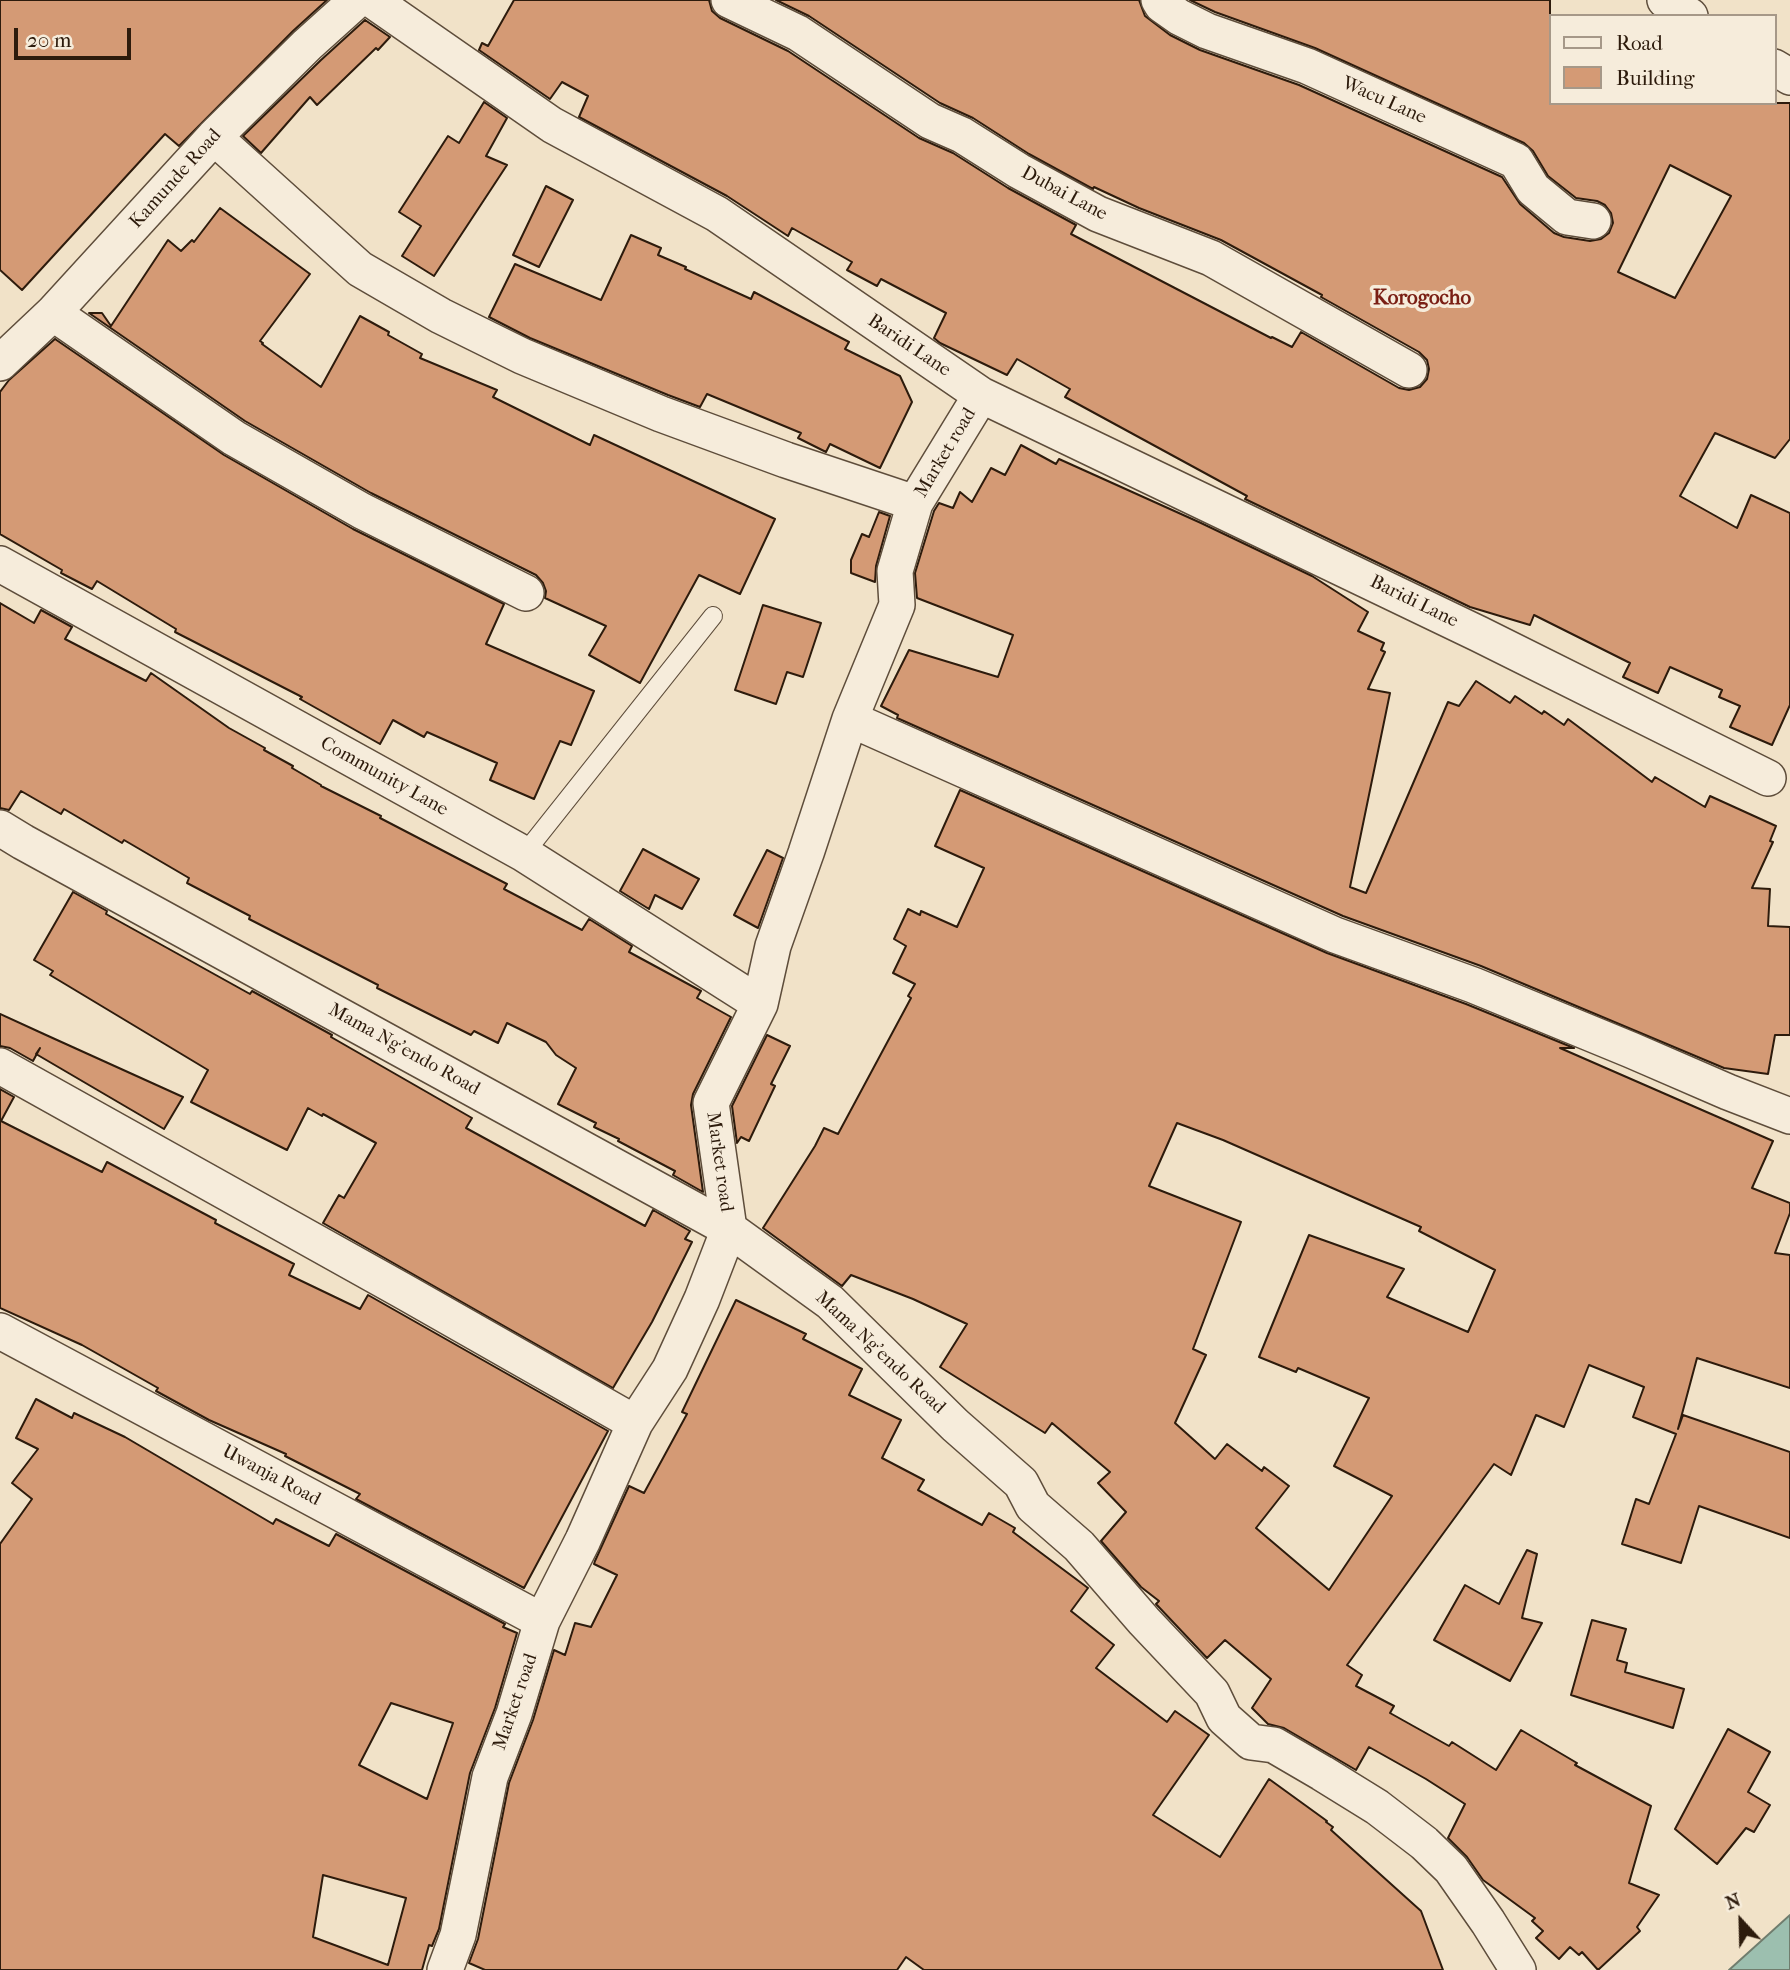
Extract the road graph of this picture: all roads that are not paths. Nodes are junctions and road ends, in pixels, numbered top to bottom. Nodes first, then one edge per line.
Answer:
1 (357, 0) edge
2 (372, 0) edge
3 (729, 0) edge
4 (1159, 0) edge
5 (1665, 0) edge
6 (1687, 14) edge
7 (214, 136) junction
8 (1593, 220) dead end
9 (53, 313) junction
10 (0, 363) edge
11 (1409, 370) dead end
12 (981, 395) junction
13 (915, 503) junction
14 (0, 564) edge
15 (526, 593) dead end
16 (713, 616) dead end
17 (850, 719) junction
18 (1768, 778) dead end
19 (0, 828) edge
20 (524, 855) junction
21 (760, 1004) junction
22 (0, 1066) edge
23 (1790, 1116) edge
24 (729, 1229) junction
25 (0, 1331) edge
26 (635, 1423) junction
27 (542, 1621) junction
28 (444, 1970) edge
29 (1518, 1970) edge

1 - 7 street, Kamunde Road
2 - 12 street, Baridi Lane
3 - 11 street, Dubai Lane
4 - 8 street, Wacu Lane
5 - 6 street
7 - 9 street, Kamunde Road
7 - 13 street
9 - 10 street, Kamunde Road
9 - 15 street
12 - 13 street, Market road
12 - 18 street, Baridi Lane
13 - 17 street, Market road
14 - 20 street, Community Lane
16 - 20 lane
17 - 21 street, Market road
17 - 23 street
19 - 24 street, Mama Ng'endo Road
20 - 21 street, Community Lane
21 - 24 street, Market road
22 - 26 street
24 - 26 street, Market road
24 - 29 street, Mama Ng'endo Road
25 - 27 street, Uwanja Road
26 - 27 street, Market road
27 - 28 street, Market road

